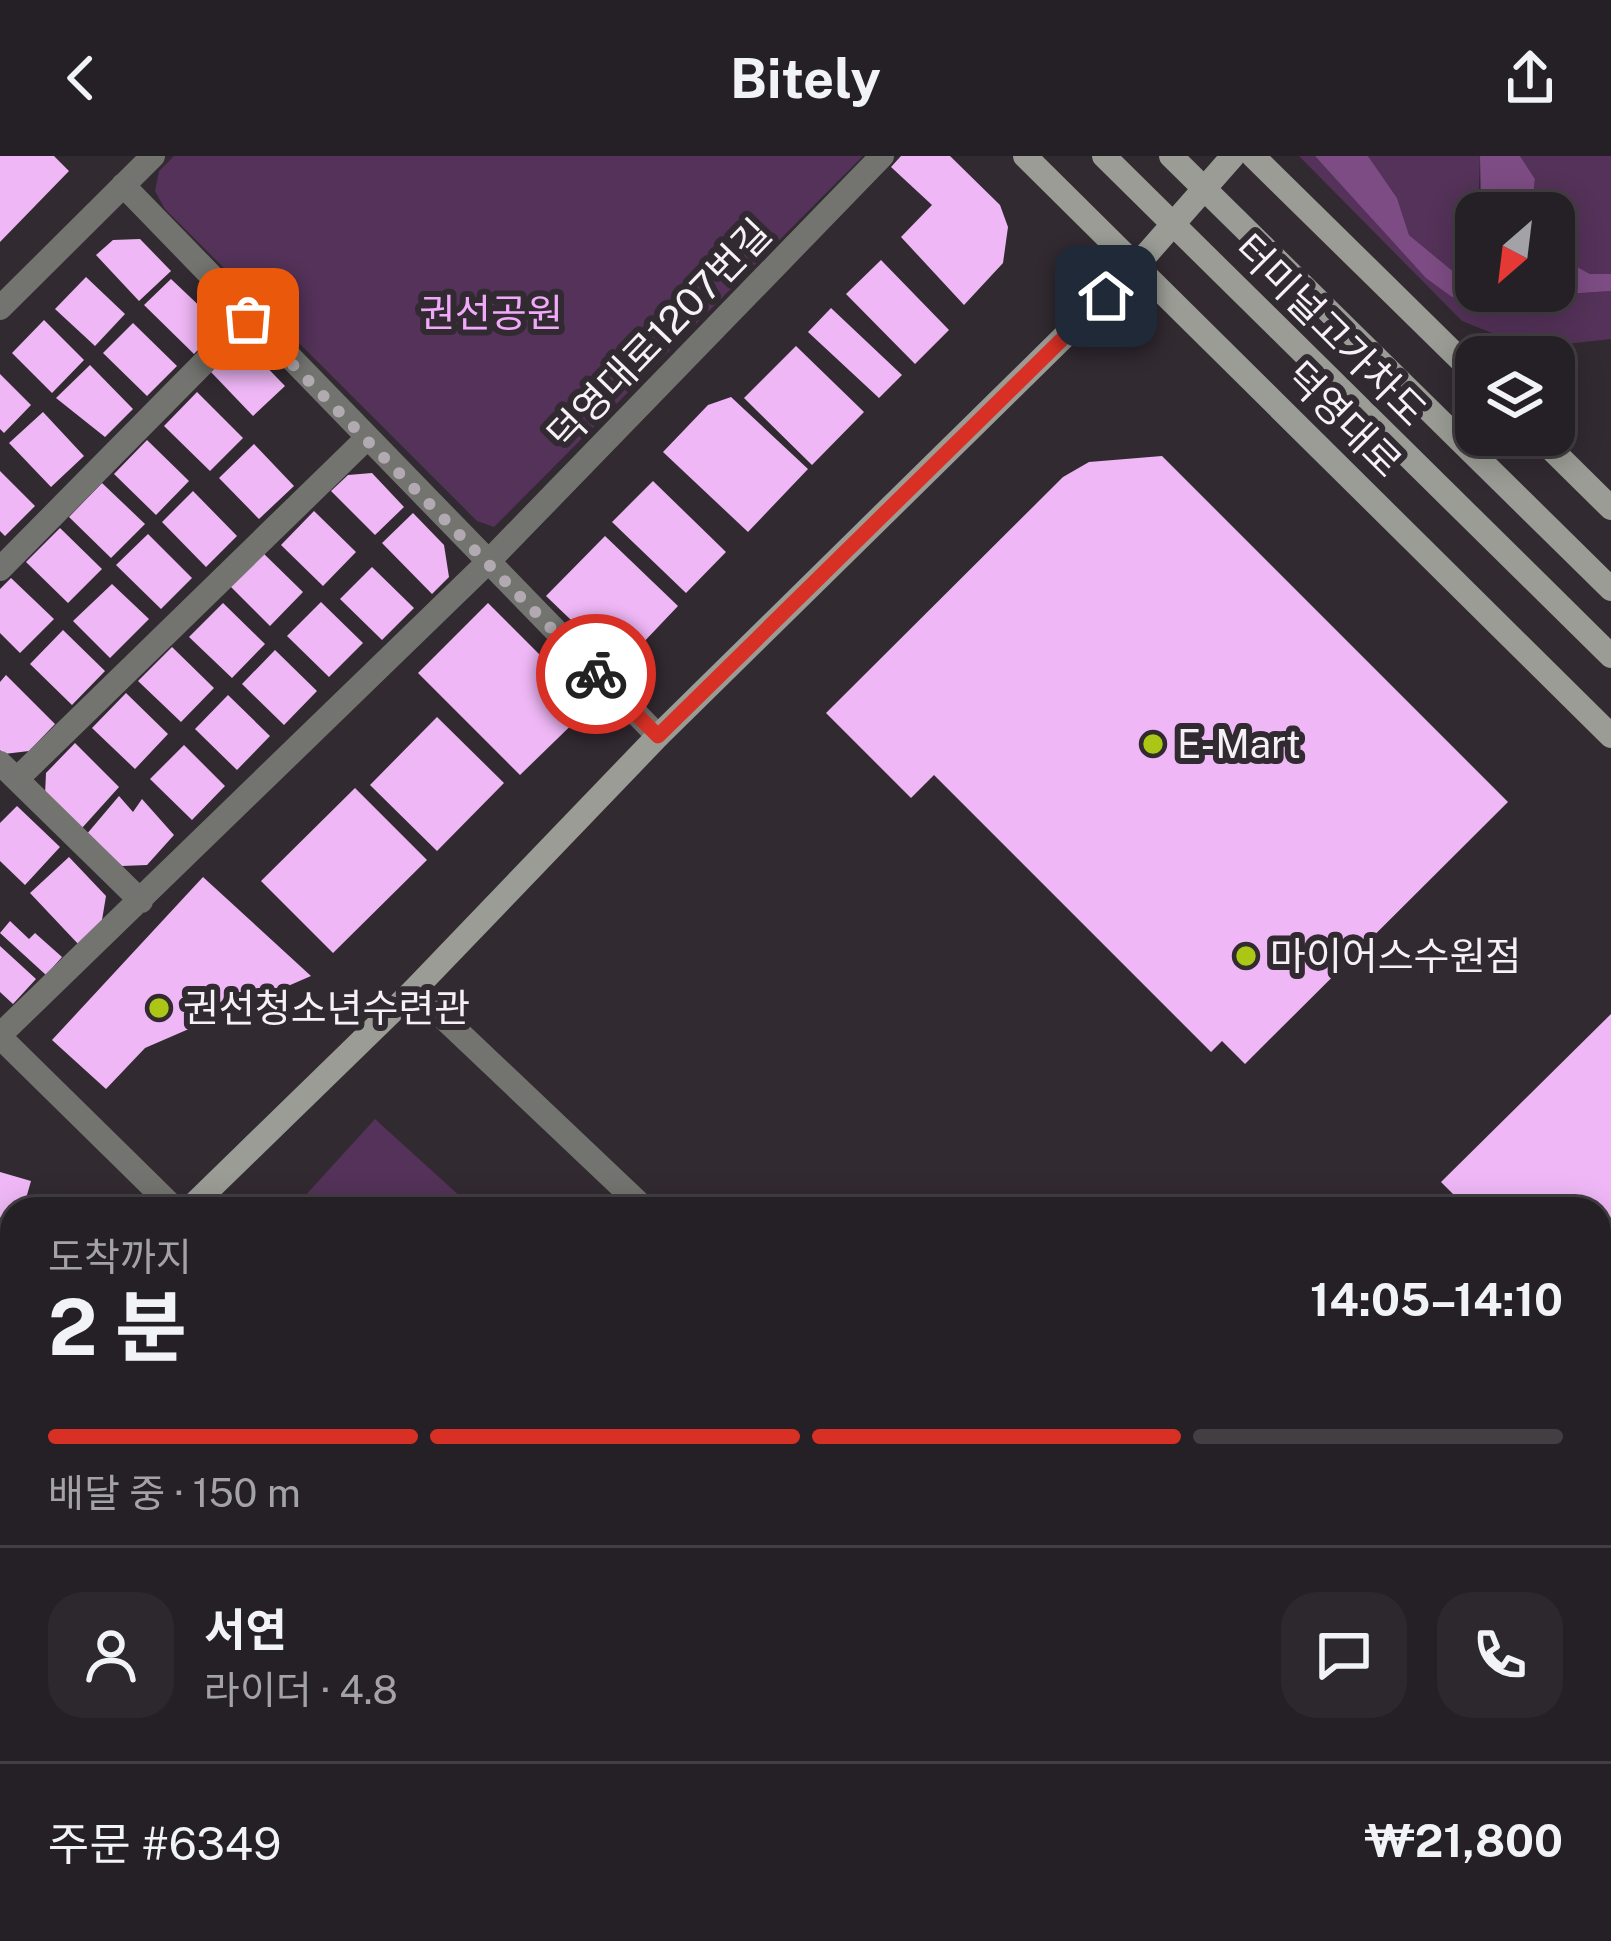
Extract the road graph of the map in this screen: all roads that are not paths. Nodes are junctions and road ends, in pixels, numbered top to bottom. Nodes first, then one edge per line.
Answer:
1 (153, 156) edge
2 (882, 156) edge
3 (1025, 156) edge
4 (1104, 156) edge
5 (1172, 156) edge
6 (1233, 156) edge
7 (1253, 156) edge
8 (123, 185) junction
9 (1138, 264) junction
10 (0, 308) edge
11 (248, 319) junction
12 (1455, 354) edge
13 (366, 439) junction
14 (1558, 456) edge
15 (1611, 508) edge
16 (487, 563) junction
17 (0, 569) edge
18 (1611, 589) edge
19 (1611, 656) edge
20 (658, 736) junction
21 (1611, 736) edge
22 (9, 771) edge
23 (140, 901) junction
24 (414, 990) junction
25 (0, 1036) edge
26 (163, 1197) edge
27 (201, 1197) edge
28 (632, 1197) edge

1 - 8 street
2 - 16 street, 덕영대로1207번길
3 - 9 main road, 덕영대로
4 - 19 main road, 터미널고가차도, bridge
5 - 18 main road, 터미널고가차도, bridge
6 - 9 main road
7 - 12 main road
8 - 10 street
8 - 11 street
9 - 20 main road
9 - 21 main road, 덕영대로
11 - 13 street
11 - 17 street
13 - 16 street
13 - 22 street
14 - 15 main road
16 - 20 street
16 - 23 street, 덕영대로1207번길
20 - 24 main road
22 - 23 street
23 - 25 street, 덕영대로1207번길
24 - 27 main road
24 - 28 street
25 - 26 street

